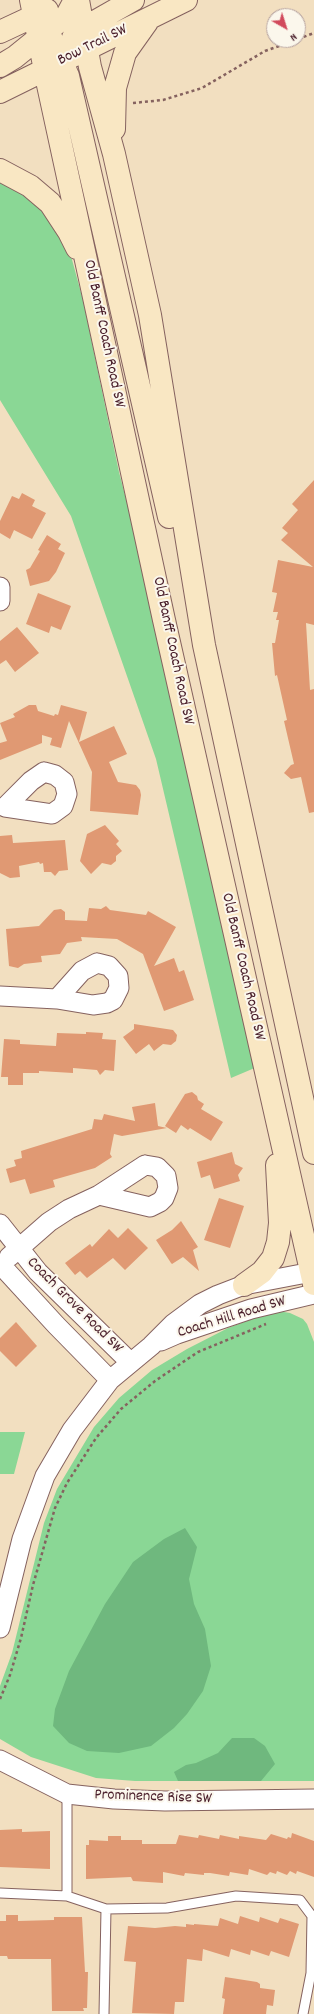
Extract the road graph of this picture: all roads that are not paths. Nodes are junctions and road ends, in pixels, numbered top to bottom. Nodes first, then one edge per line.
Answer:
1 (133, 0) edge
2 (186, 0) edge
3 (69, 3) edge
4 (153, 16) junction
5 (38, 21) edge
6 (0, 32) edge
7 (81, 39) junction
8 (55, 60) junction
9 (0, 66) edge
10 (0, 92) edge
11 (114, 154) junction
12 (0, 170) edge
13 (91, 279) junction
14 (0, 587) edge
15 (0, 601) edge
16 (204, 645) junction
17 (0, 996) edge
18 (57, 998) dead end
19 (272, 1100) junction
20 (314, 1153) edge
21 (99, 1195) dead end
22 (0, 1224) edge
23 (18, 1248) junction
24 (0, 1264) edge
25 (313, 1276) edge
26 (244, 1285) junction
27 (314, 1294) edge
28 (151, 1346) junction
29 (130, 1362) junction
30 (110, 1380) junction
31 (7, 1566) edge
32 (0, 1628) edge
33 (0, 1760) edge
34 (66, 1794) junction
35 (314, 1800) edge
36 (0, 1893) edge
37 (66, 1896) junction
38 (106, 1909) junction
39 (104, 2014) edge
40 (303, 2014) edge

1 - 7 main road
2 - 4 main road, Bow Trail SW
3 - 5 main road
3 - 7 main road, Old Banff Coach Road SW
4 - 7 main road, Bow Trail SW
4 - 11 main road
5 - 6 main road
5 - 8 main road, Old Banff Coach Road SW
5 - 9 main road
7 - 8 main road, Bow Trail SW
7 - 11 main road, Old Banff Coach Road SW
8 - 10 main road, Bow Trail SW
8 - 13 main road, Old Banff Coach Road SW
8 - 16 main road
11 - 16 main road, Old Banff Coach Road SW
12 - 13 main road
13 - 19 main road, Old Banff Coach Road SW
14 - 15 street
16 - 20 main road, Old Banff Coach Road SW
17 - 18 street
19 - 25 main road, Old Banff Coach Road SW
19 - 26 main road
21 - 23 street
22 - 23 street, Coach Grove Road SW
23 - 24 street, Coach Grove Road SW
23 - 29 street, Coach Grove Road SW
24 - 30 street, Coach Grove Road SW
25 - 26 street, Coach Hill Road SW
26 - 28 street, Coach Hill Road SW
27 - 28 street, Coach Hill Road SW
28 - 29 street, Coach Hill Road SW
29 - 30 street, Coach Hill Road SW
30 - 31 street, Coach Hill Road SW
31 - 32 street, Coach Hill Road SW
33 - 34 street, Prominence Rise SW
34 - 35 street, Prominence Rise SW
34 - 37 lane
36 - 37 lane
37 - 38 lane
38 - 39 lane
38 - 40 lane

